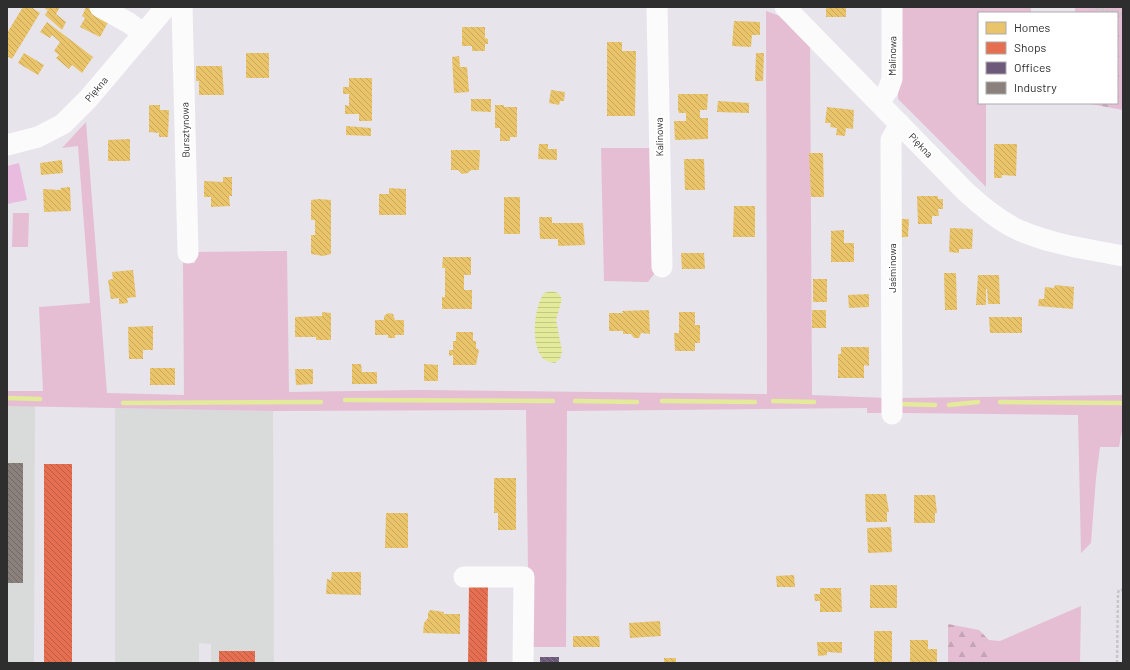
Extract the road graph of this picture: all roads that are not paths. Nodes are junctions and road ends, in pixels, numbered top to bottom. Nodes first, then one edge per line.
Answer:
1 (100, 7) edge
2 (166, 7) edge
3 (182, 7) edge
4 (656, 7) edge
5 (785, 7) edge
6 (892, 7) edge
7 (143, 33) junction
8 (879, 102) junction
9 (900, 124) junction
10 (7, 145) edge
11 (188, 253) dead end
12 (1123, 256) edge
13 (662, 267) dead end
14 (892, 414) dead end
15 (464, 577) dead end
16 (523, 663) edge

1 - 7 street
2 - 7 street, Piękna
3 - 11 street, Bursztynowa
4 - 13 street, Kalinowa
5 - 8 street, Piękna
6 - 8 street, Malinowa
7 - 10 street, Piękna
8 - 9 street, Piękna
9 - 12 street, Piękna
9 - 14 street, Jaśminowa
15 - 16 street

